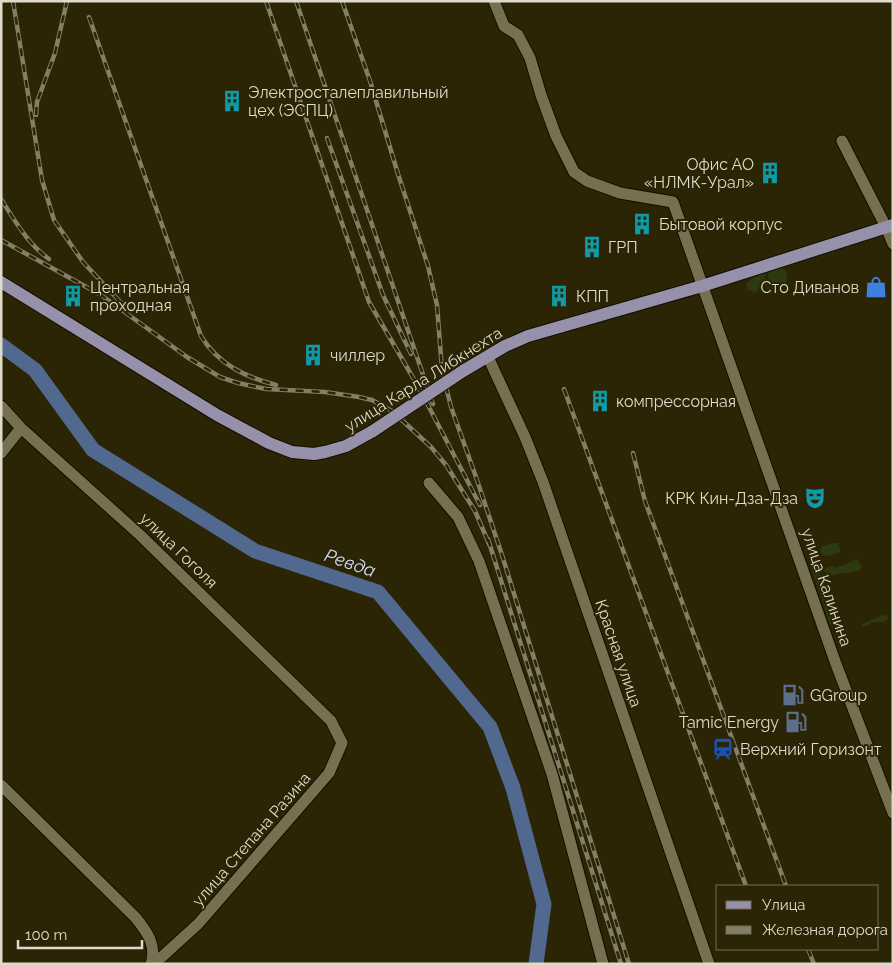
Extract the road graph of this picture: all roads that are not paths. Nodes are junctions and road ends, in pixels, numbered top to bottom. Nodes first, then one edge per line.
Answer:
1 (494, 1) edge
2 (842, 141) dead end
3 (889, 226) edge
4 (893, 244) edge
5 (1, 282) edge
6 (702, 286) junction
7 (488, 356) junction
8 (1, 406) edge
9 (21, 428) junction
10 (1, 453) edge
11 (429, 483) dead end
12 (331, 721) joint
13 (2, 788) edge
14 (892, 808) edge
15 (153, 964) edge
16 (603, 964) edge
17 (709, 964) edge

1 - 6 street, улица Калинина
2 - 3 street
3 - 4 street
3 - 6 main road, улица Карла Либкнехта
5 - 7 main road, улица Карла Либкнехта, bridge
6 - 7 main road, улица Карла Либкнехта
6 - 14 street, улица Калинина
7 - 17 street, Красная улица
8 - 9 street, улица Гоголя
9 - 10 street
9 - 12 street, улица Гоголя
11 - 16 street
12 - 15 street, улица Степана Разина
13 - 15 street

